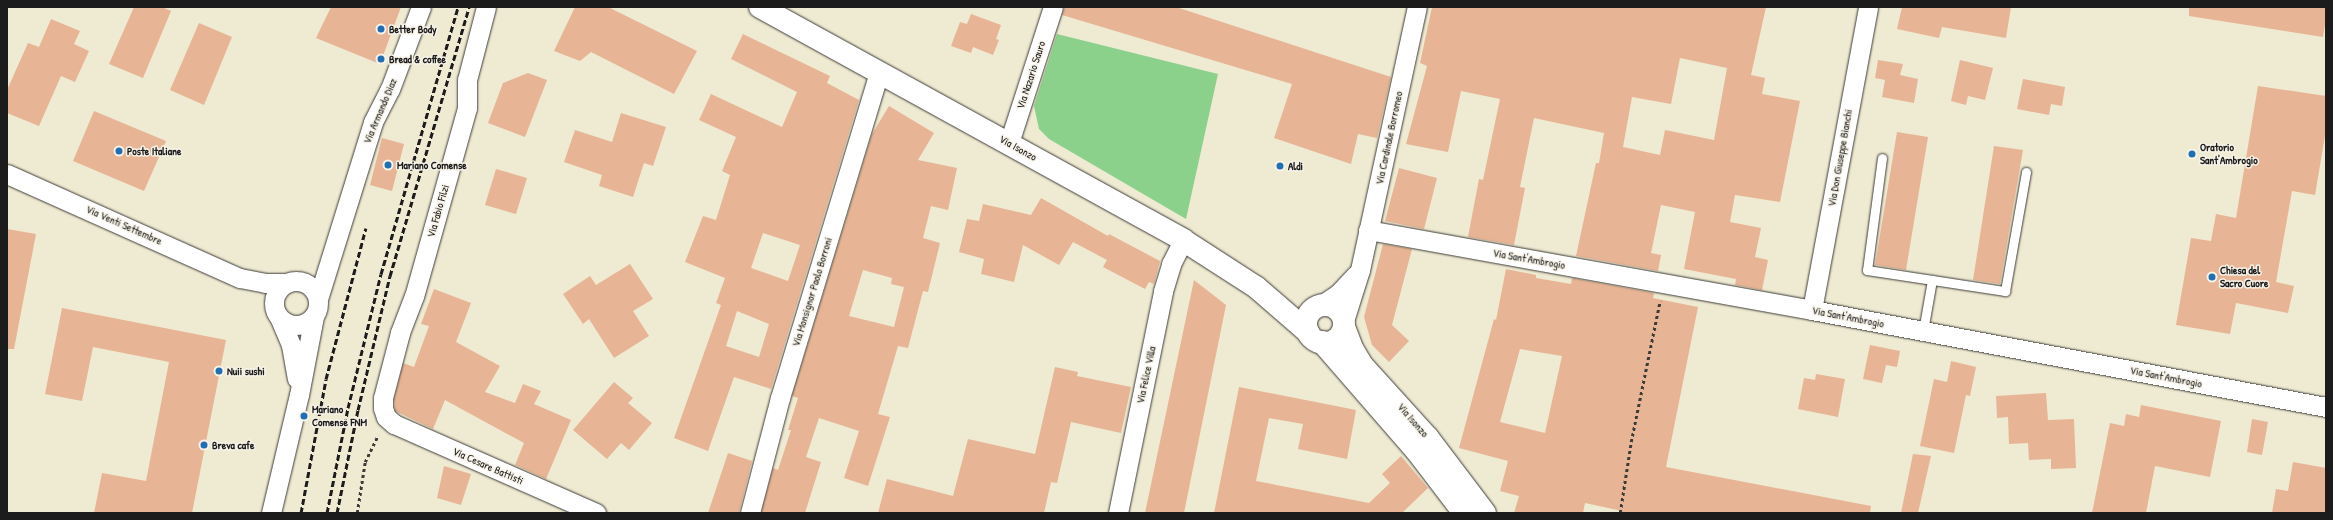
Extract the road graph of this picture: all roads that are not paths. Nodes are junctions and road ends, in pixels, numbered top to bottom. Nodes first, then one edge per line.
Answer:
1 (420, 7) edge
2 (486, 7) edge
3 (1053, 7) edge
4 (1418, 7) edge
5 (1868, 7) edge
6 (772, 10) edge
7 (878, 72) junction
8 (1009, 143) junction
9 (1882, 158) dead end
10 (2026, 172) dead end
11 (7, 174) edge
12 (1368, 230) junction
13 (336, 239) junction
14 (1183, 240) junction
15 (1360, 270) junction
16 (240, 278) junction
17 (1932, 280) junction
18 (291, 282) junction
19 (1256, 287) junction
20 (1318, 306) junction
21 (316, 308) junction
22 (1812, 310) junction
23 (278, 316) junction
24 (1344, 324) junction
25 (1923, 331) junction
26 (1315, 337) junction
27 (299, 395) junction
28 (2326, 407) edge
29 (385, 416) joint
30 (271, 513) edge
31 (596, 513) edge
32 (750, 513) edge
33 (1118, 513) edge
34 (1464, 513) edge
35 (1485, 513) edge

1 - 13 street, Via Armando Diaz
2 - 29 street, Via Fabio Filzi
3 - 8 street, Via Nazario Sauro
4 - 12 street, Via Cardinale Borromeo
5 - 22 street, Via Don Giuseppe Bianchi
6 - 7 street, Via Isonzo
7 - 8 street, Via Isonzo
7 - 32 street, Via Monsignor Paolo Borroni
8 - 14 street, Via Isonzo
9 - 17 lane
10 - 17 lane
11 - 16 street, Via Venti Settembre
12 - 15 street, Via Cardinale Borromeo
12 - 22 street, Via Sant'Ambrogio
13 - 18 street, Via Armando Diaz
13 - 21 street, Via Armando Diaz
14 - 19 street, Via Isonzo
14 - 33 street, Via Felice Villa
15 - 20 street
15 - 24 street, Via Cardinale Borromeo
16 - 18 street, Via Venti Settembre
16 - 23 street, Via Venti Settembre
17 - 25 lane
18 - 21 street
18 - 23 street
19 - 20 street, Via Isonzo
19 - 26 street, Via Isonzo
20 - 24 street
20 - 26 street
21 - 23 street
21 - 27 street, Via Armando Diaz
22 - 25 street, Via Sant'Ambrogio
23 - 27 street
24 - 26 street
24 - 35 street, Via Isonzo
25 - 28 street, Via Sant'Ambrogio
26 - 34 street, Via Isonzo
27 - 30 street, Via Armando Diaz
29 - 31 street, Via Cesare Battisti

